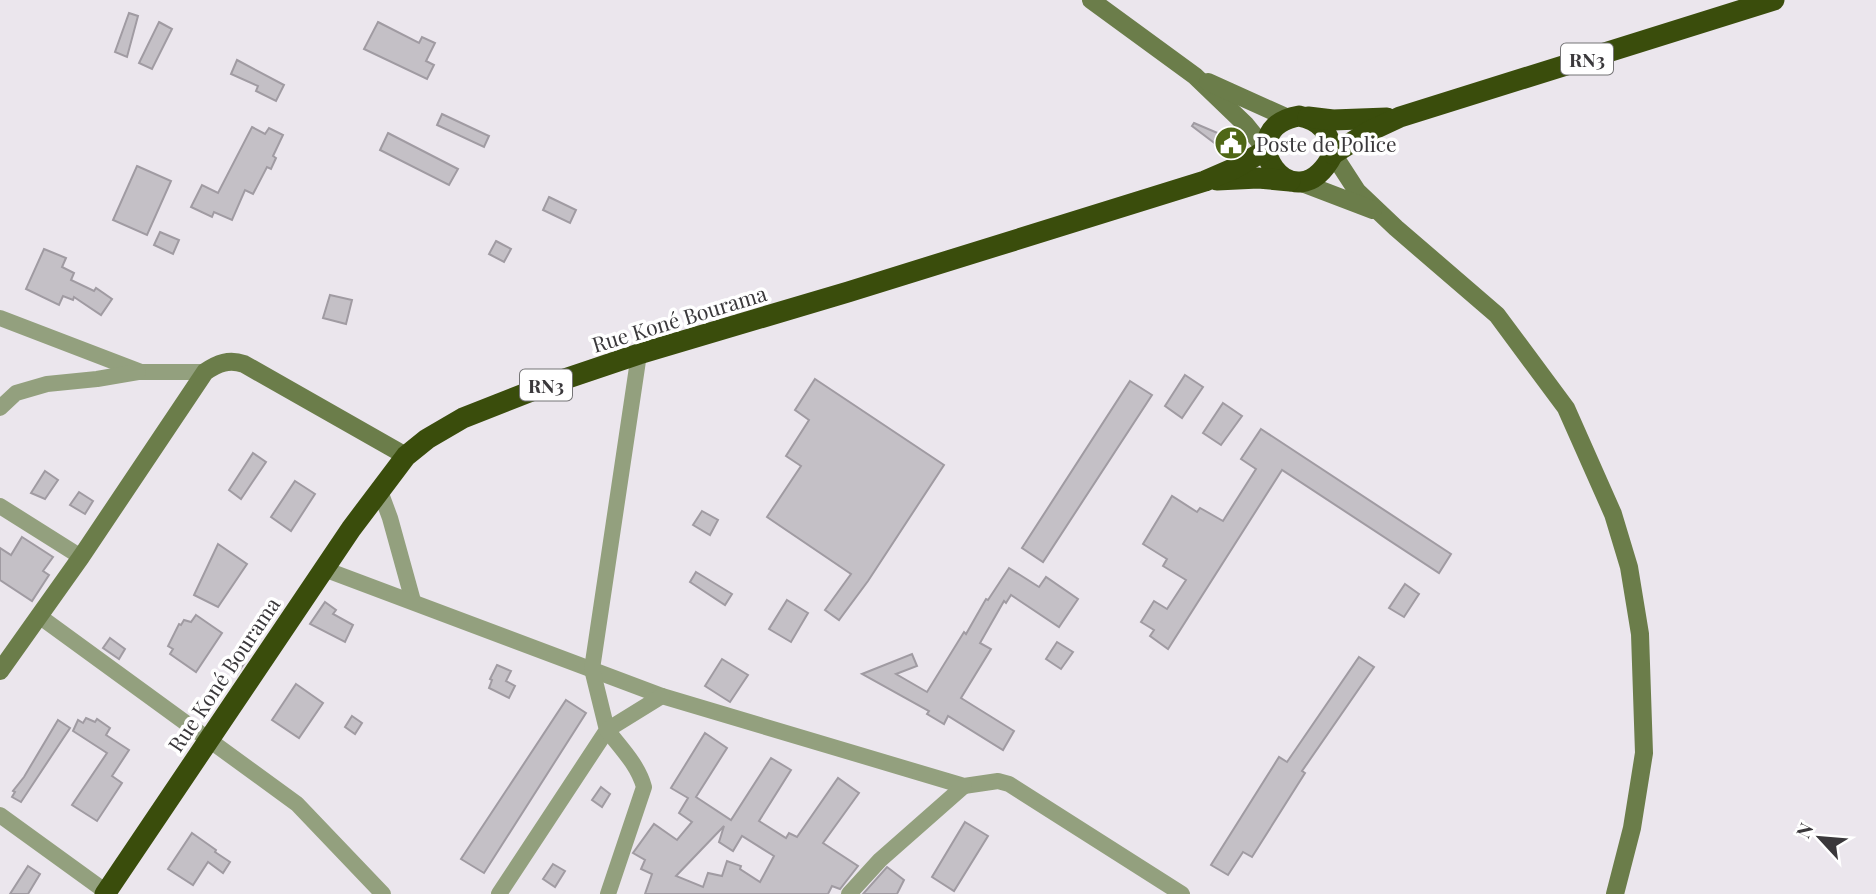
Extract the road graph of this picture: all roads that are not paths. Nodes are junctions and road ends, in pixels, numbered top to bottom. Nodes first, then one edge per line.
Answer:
1 (1091, 0) edge
2 (1774, 0) edge
3 (1195, 76) junction
4 (1293, 117) junction
5 (1400, 117) junction
6 (1266, 150) junction
7 (1333, 153) junction
8 (1205, 181) junction
9 (1297, 181) junction
10 (1379, 212) junction
11 (0, 318) edge
12 (639, 354) junction
13 (141, 372) junction
14 (205, 372) junction
15 (0, 408) edge
16 (406, 456) junction
17 (0, 490) edge
18 (380, 491) junction
19 (0, 506) edge
20 (19, 518) junction
21 (81, 557) junction
22 (324, 569) junction
23 (413, 601) junction
24 (39, 616) junction
25 (592, 669) junction
26 (0, 671) edge
27 (662, 696) junction
28 (607, 730) junction
29 (208, 739) junction
30 (964, 786) junction
31 (0, 815) edge
32 (106, 893) edge
33 (383, 894) edge
34 (499, 894) edge
35 (608, 894) edge
36 (849, 894) edge
37 (1182, 894) edge
38 (1615, 894) edge

1 - 3 main road
2 - 5 highway, RN3
3 - 4 main road
3 - 6 main road
4 - 5 highway, RN3
4 - 6 highway
4 - 7 highway
5 - 7 highway, RN3
6 - 8 highway, Rue Koné Bourama / RN3
6 - 9 highway
7 - 9 highway, RN3
7 - 10 main road
8 - 9 highway, Rue Koné Bourama / RN3
8 - 12 highway, Rue Koné Bourama / RN3
9 - 10 main road
10 - 38 main road
11 - 13 street
12 - 16 highway, Rue Koné Bourama / RN3
12 - 25 street
13 - 14 street
13 - 15 street
14 - 16 main road
14 - 21 main road
16 - 18 highway, Rue Koné Bourama / RN3
17 - 20 street
18 - 22 highway, Rue Koné Bourama / RN3
18 - 23 street
19 - 20 street
20 - 21 street
21 - 24 main road
22 - 23 street
22 - 29 highway, Rue Koné Bourama / RN3
23 - 25 street
24 - 26 main road
24 - 29 street
25 - 27 street
25 - 28 street
27 - 28 street
27 - 30 street
28 - 34 street
28 - 35 street
29 - 32 highway, Rue Koné Bourama / RN3
29 - 33 street
30 - 36 street
30 - 37 street
31 - 32 street

